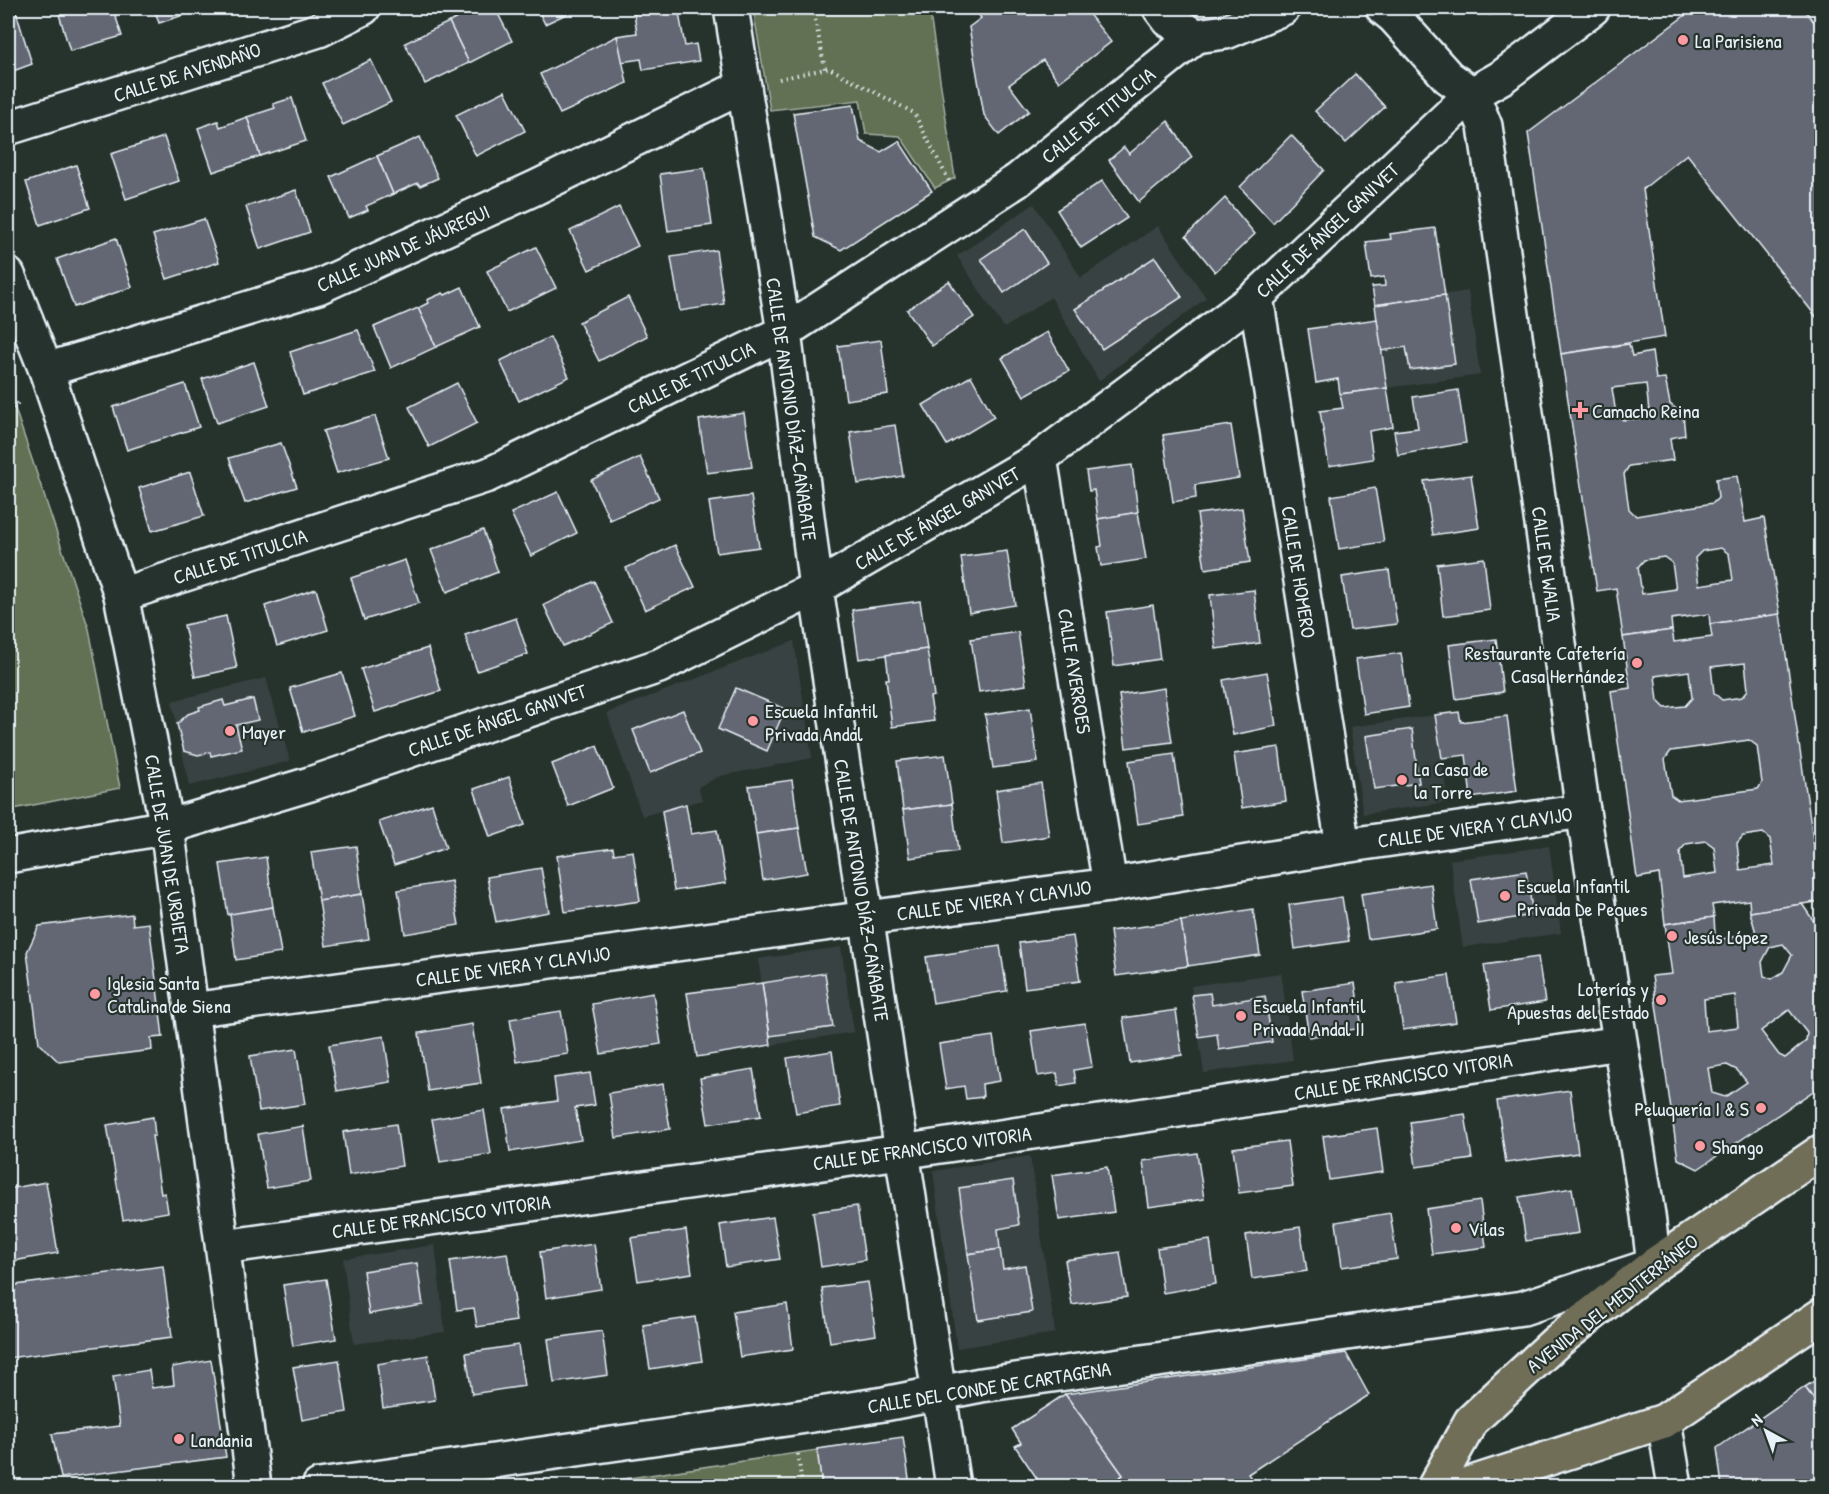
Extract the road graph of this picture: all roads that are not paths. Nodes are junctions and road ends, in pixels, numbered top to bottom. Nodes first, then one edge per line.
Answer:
1 (363, 8) edge
2 (731, 8) edge
3 (1160, 8) edge
4 (1283, 8) edge
5 (1383, 8) edge
6 (1593, 8) edge
7 (1196, 36) junction
8 (744, 86) junction
9 (1472, 94) junction
10 (8, 128) edge
11 (8, 275) edge
12 (1256, 297) junction
13 (784, 332) junction
14 (46, 370) junction
15 (1040, 458) junction
16 (816, 588) junction
17 (121, 595) junction
18 (1582, 811) junction
19 (167, 828) junction
20 (1342, 846) junction
21 (8, 856) edge
22 (1110, 885) junction
23 (866, 918) junction
24 (191, 1010) junction
25 (1620, 1043) junction
26 (1821, 1151) edge
27 (901, 1152) junction
28 (223, 1247) junction
29 (1654, 1265) junction
30 (1821, 1315) edge
31 (937, 1392) junction
32 (1665, 1421) junction
33 (254, 1486) edge
34 (319, 1486) edge
35 (953, 1486) edge
36 (1435, 1486) edge
37 (1463, 1486) edge
38 (1675, 1486) edge

1 - 10 street, CALLE DE AVENDAÑO
2 - 8 street, CALLE DE ANTONIO DÍAZ-CAÑABATE
3 - 7 street
4 - 7 street
5 - 9 street
6 - 9 street, CALLE DE ÁNGEL GANIVET
7 - 13 street, CALLE DE TITULCIA
8 - 13 street, CALLE DE ANTONIO DÍAZ-CAÑABATE
8 - 14 street, CALLE JUAN DE JÁUREGUI
9 - 12 street, CALLE DE ÁNGEL GANIVET
9 - 18 street, CALLE DE WALIA
11 - 14 street, CALLE DE JUAN DE URBIETA
12 - 15 street, CALLE DE ÁNGEL GANIVET
12 - 20 street, CALLE DE HOMERO
13 - 16 street, CALLE DE ANTONIO DÍAZ-CAÑABATE
13 - 17 street, CALLE DE TITULCIA
14 - 17 street, CALLE DE JUAN DE URBIETA
15 - 16 street, CALLE DE ÁNGEL GANIVET
15 - 22 street, CALLE AVERROES
16 - 19 street, CALLE DE ÁNGEL GANIVET
16 - 23 street, CALLE DE ANTONIO DÍAZ-CAÑABATE
17 - 19 street, CALLE DE JUAN DE URBIETA
18 - 20 street, CALLE DE VIERA Y CLAVIJO
18 - 25 street, CALLE DE WALIA
19 - 21 street, CALLE DE ÁNGEL GANIVET
19 - 24 street, CALLE DE JUAN DE URBIETA
20 - 22 street, CALLE DE VIERA Y CLAVIJO
22 - 23 street, CALLE DE VIERA Y CLAVIJO
23 - 24 street, CALLE DE VIERA Y CLAVIJO
23 - 27 street, CALLE DE ANTONIO DÍAZ-CAÑABATE
24 - 28 street, CALLE DE JUAN DE URBIETA
25 - 27 street, CALLE DE FRANCISCO VITORIA
25 - 29 street, CALLE DE WALIA
26 - 29 main road, AVENIDA DEL MEDITERRÁNEO
27 - 28 street, CALLE DE FRANCISCO VITORIA
27 - 31 street, CALLE DE ANTONIO DÍAZ-CAÑABATE
28 - 33 street, CALLE DE JUAN DE URBIETA
29 - 31 street, CALLE DEL CONDE DE CARTAGENA
29 - 36 main road, AVENIDA DEL MEDITERRÁNEO
30 - 32 main road
31 - 34 street, CALLE DEL CONDE DE CARTAGENA
31 - 35 street, CALLE DE ANTONIO DÍAZ-CAÑABATE
32 - 37 main road
32 - 38 street

